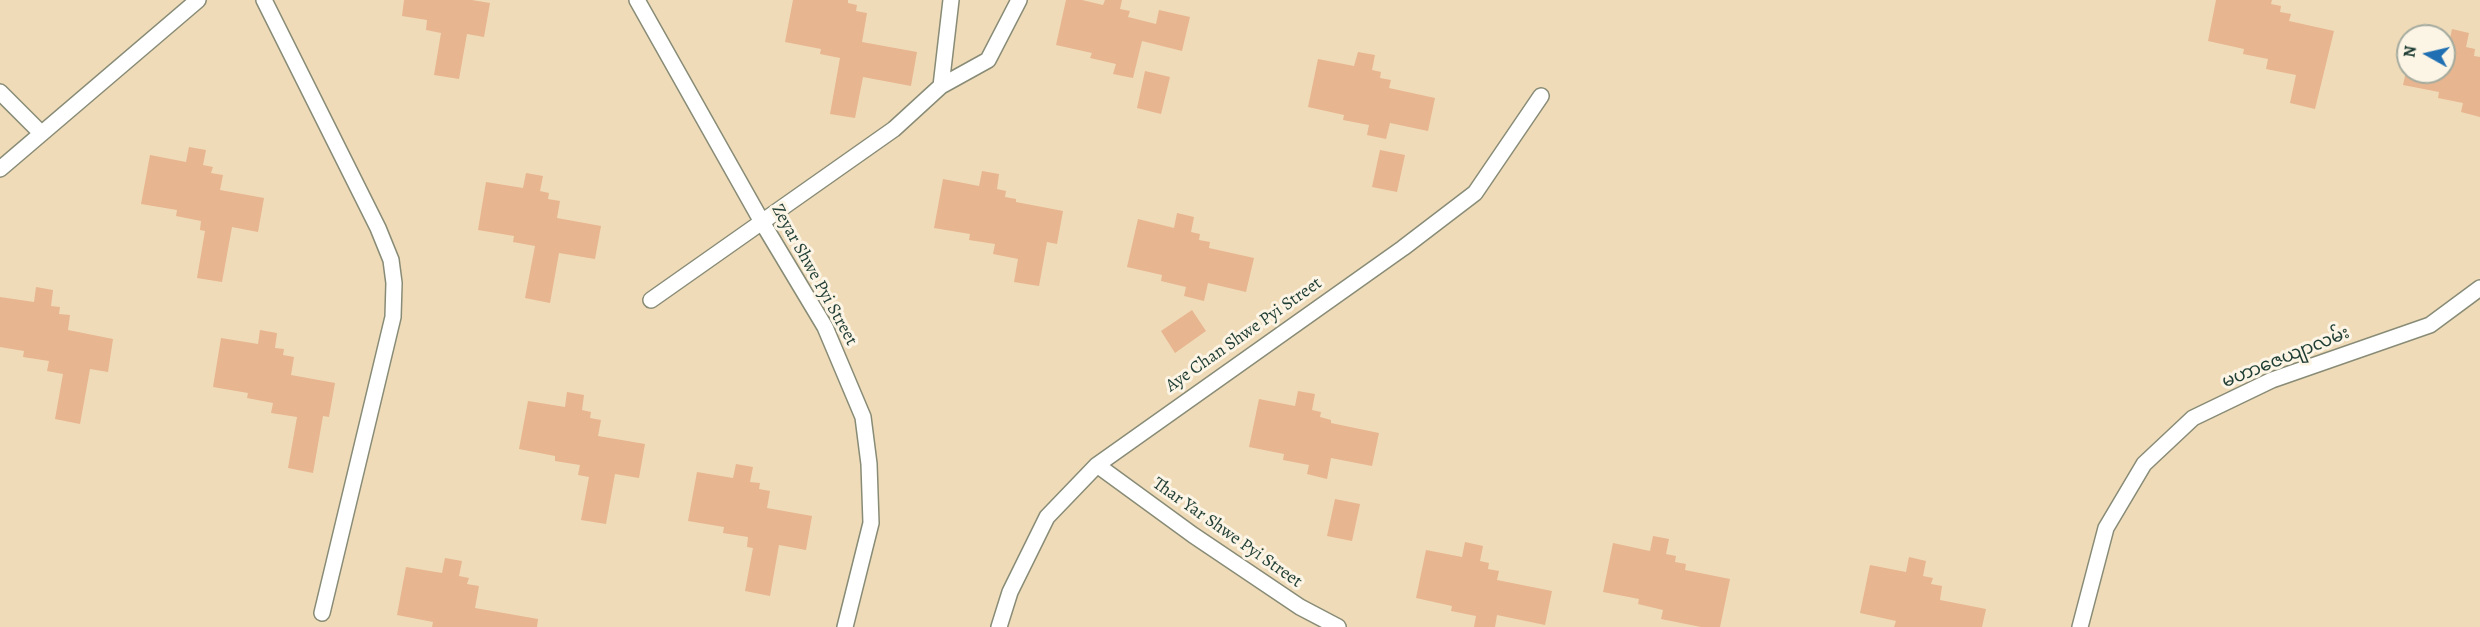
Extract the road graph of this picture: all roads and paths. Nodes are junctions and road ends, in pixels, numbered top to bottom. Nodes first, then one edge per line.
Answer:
1 (198, 0) edge
2 (264, 0) edge
3 (637, 0) edge
4 (951, 0) edge
5 (1019, 0) edge
6 (940, 86) junction
7 (0, 92) edge
8 (1541, 96) dead end
9 (41, 133) junction
10 (0, 169) edge
11 (762, 222) junction
12 (2480, 288) edge
13 (651, 300) dead end
14 (1096, 465) junction
15 (322, 613) dead end
16 (845, 627) edge
17 (999, 627) edge
18 (1338, 627) edge
19 (2080, 627) edge

1 - 9 street
2 - 15 street
3 - 11 street, Zeyar Shwe Pyi Street
4 - 6 street
5 - 6 street
6 - 11 street
7 - 9 street
8 - 14 street, Aye Chan Shwe Pyi Street
9 - 10 street
11 - 13 street
11 - 16 street, Zeyar Shwe Pyi Street
12 - 19 street, မဟာဇေယျာလမ်း
14 - 17 street, Aye Chan Shwe Pyi Street
14 - 18 street, Thar Yar Shwe Pyi Street

